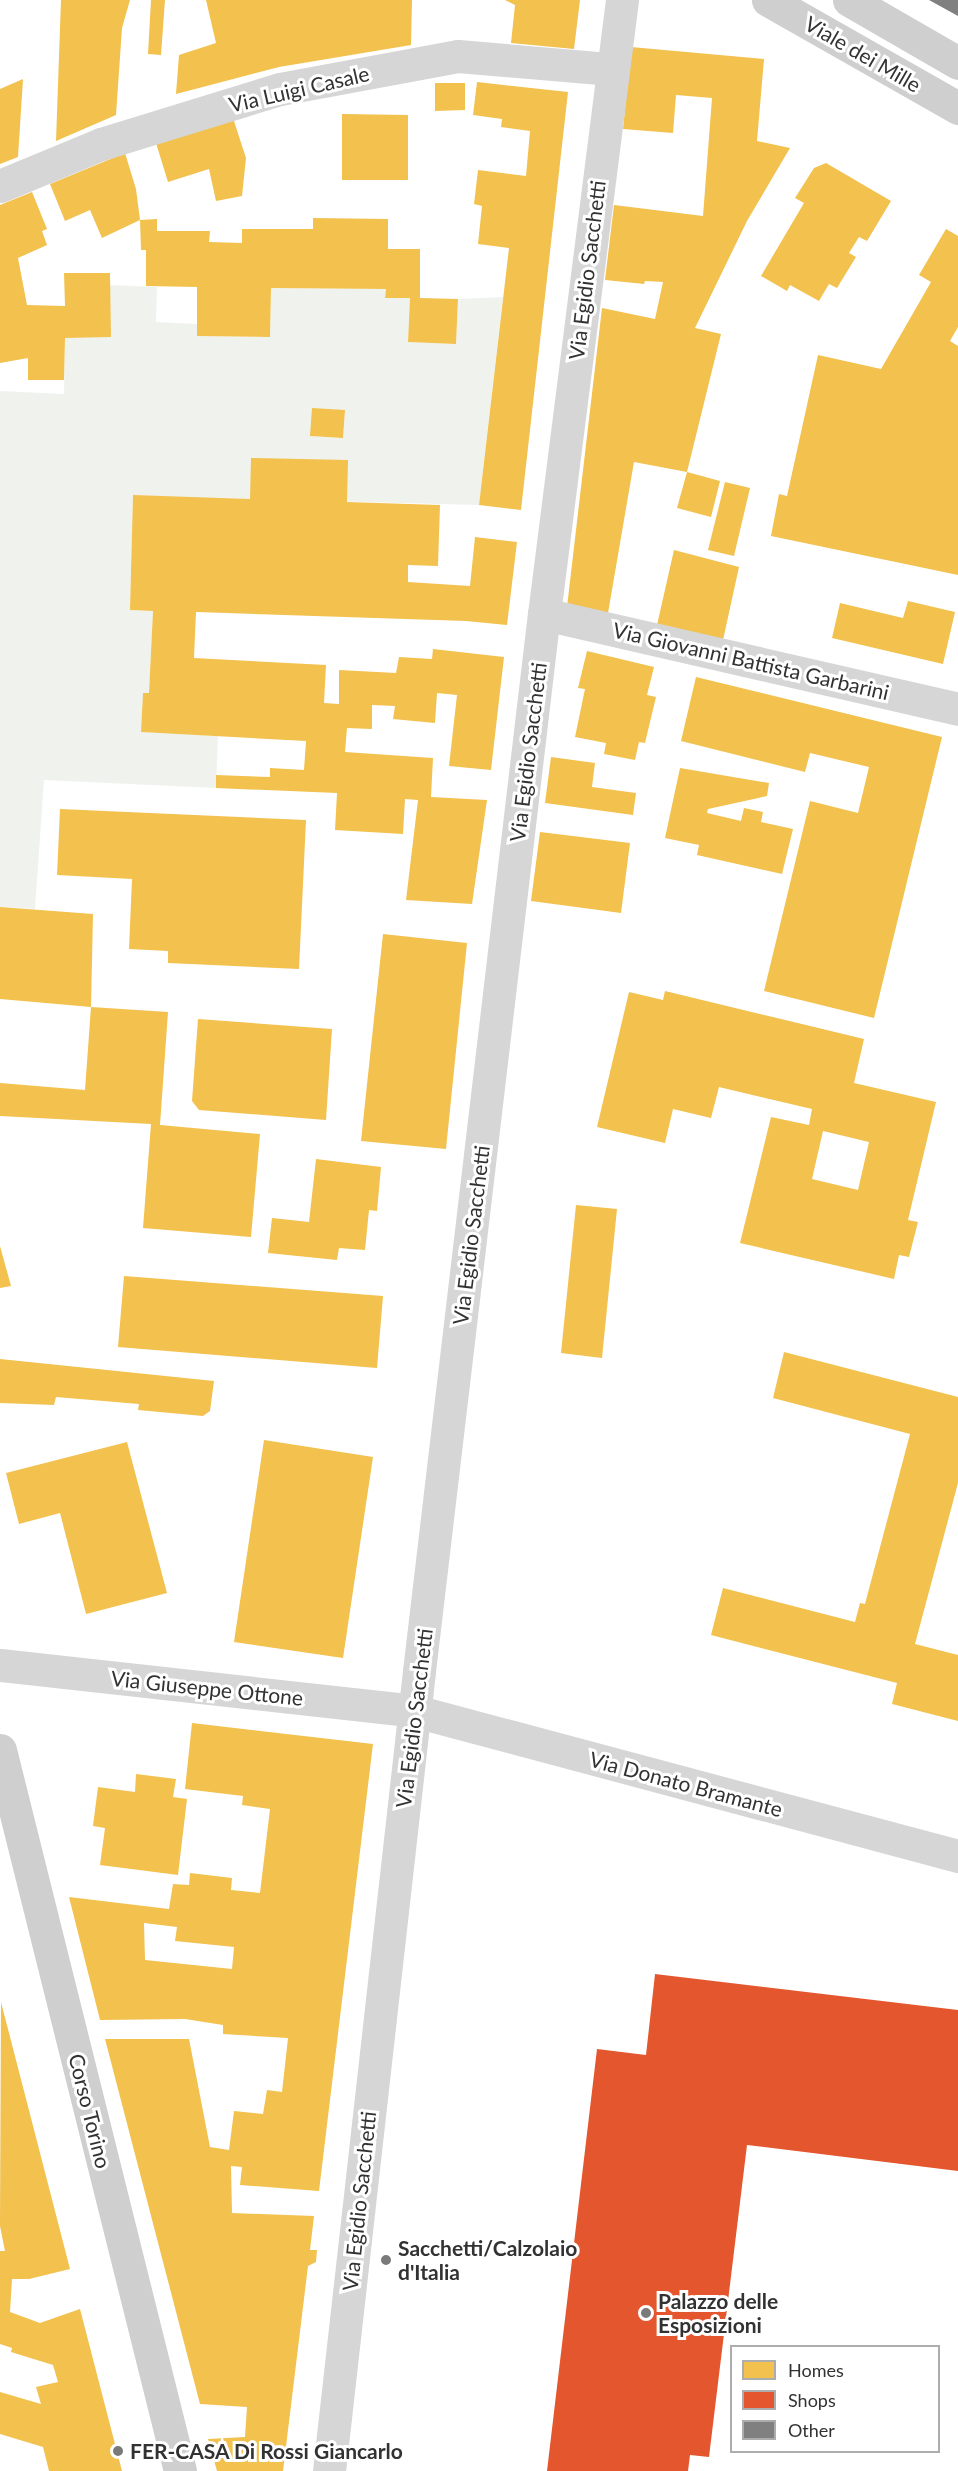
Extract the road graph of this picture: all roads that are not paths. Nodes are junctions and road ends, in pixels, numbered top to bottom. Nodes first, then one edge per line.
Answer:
1 (622, 0) edge
2 (768, 0) edge
3 (849, 0) edge
4 (958, 63) edge
5 (611, 69) junction
6 (958, 108) edge
7 (0, 186) edge
8 (544, 614) junction
9 (958, 709) edge
10 (0, 1665) edge
11 (415, 1711) junction
12 (0, 1750) edge
13 (958, 1856) edge
14 (180, 2471) edge
15 (328, 2471) edge

1 - 5 street, Via Egidio Sacchetti
2 - 6 main road, Viale dei Mille
3 - 4 main road, Viale dei Mille
5 - 7 street, Via Luigi Casale
5 - 8 street, Via Egidio Sacchetti
8 - 9 street, Via Giovanni Battista Garbarini
8 - 11 street, Via Egidio Sacchetti
10 - 11 street, Via Giuseppe Ottone
11 - 13 street, Via Donato Bramante
11 - 15 street, Via Egidio Sacchetti
12 - 14 main road, Corso Torino

